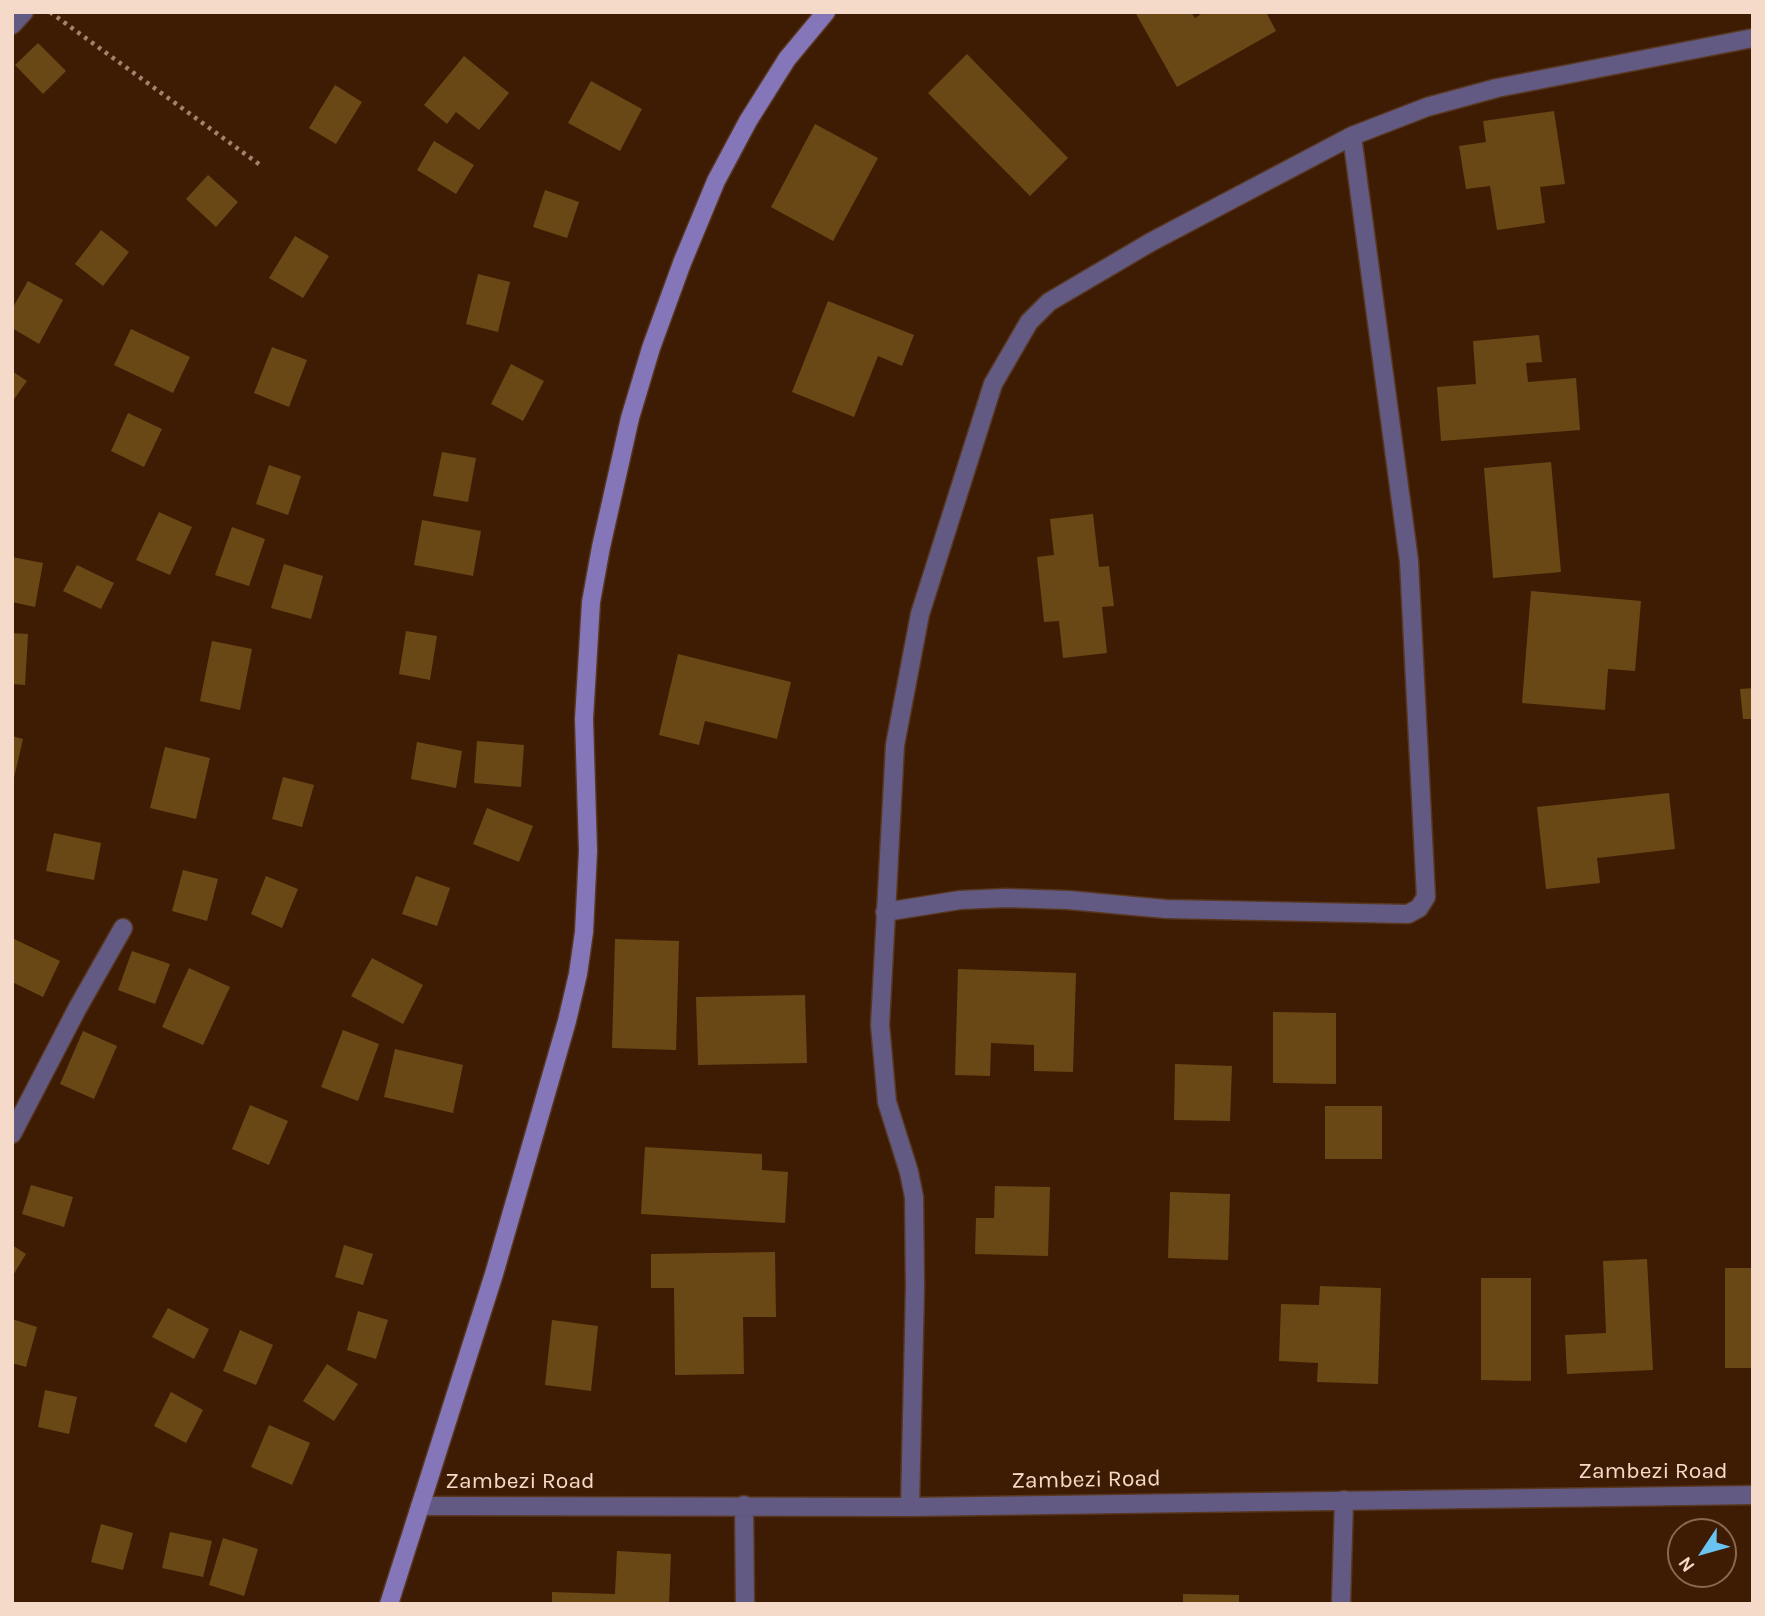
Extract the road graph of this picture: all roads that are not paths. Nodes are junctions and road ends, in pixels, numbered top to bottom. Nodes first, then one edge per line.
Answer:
1 (24, 12) edge
2 (826, 12) edge
3 (12, 25) edge
4 (1753, 38) edge
5 (1352, 136) junction
6 (885, 912) junction
7 (123, 928) dead end
8 (12, 1135) edge
9 (1753, 1495) edge
10 (1344, 1500) junction
11 (744, 1505) junction
12 (420, 1506) junction
13 (910, 1507) junction
14 (389, 1604) edge
15 (745, 1604) edge
16 (1341, 1604) edge

1 - 3 street
2 - 12 street
4 - 5 street
5 - 6 street
5 - 6 street
6 - 13 street
7 - 8 street
9 - 10 street, Zambezi Road
10 - 13 street, Zambezi Road
10 - 16 street
11 - 12 street, Zambezi Road
11 - 13 street, Zambezi Road
11 - 15 street
12 - 14 street

